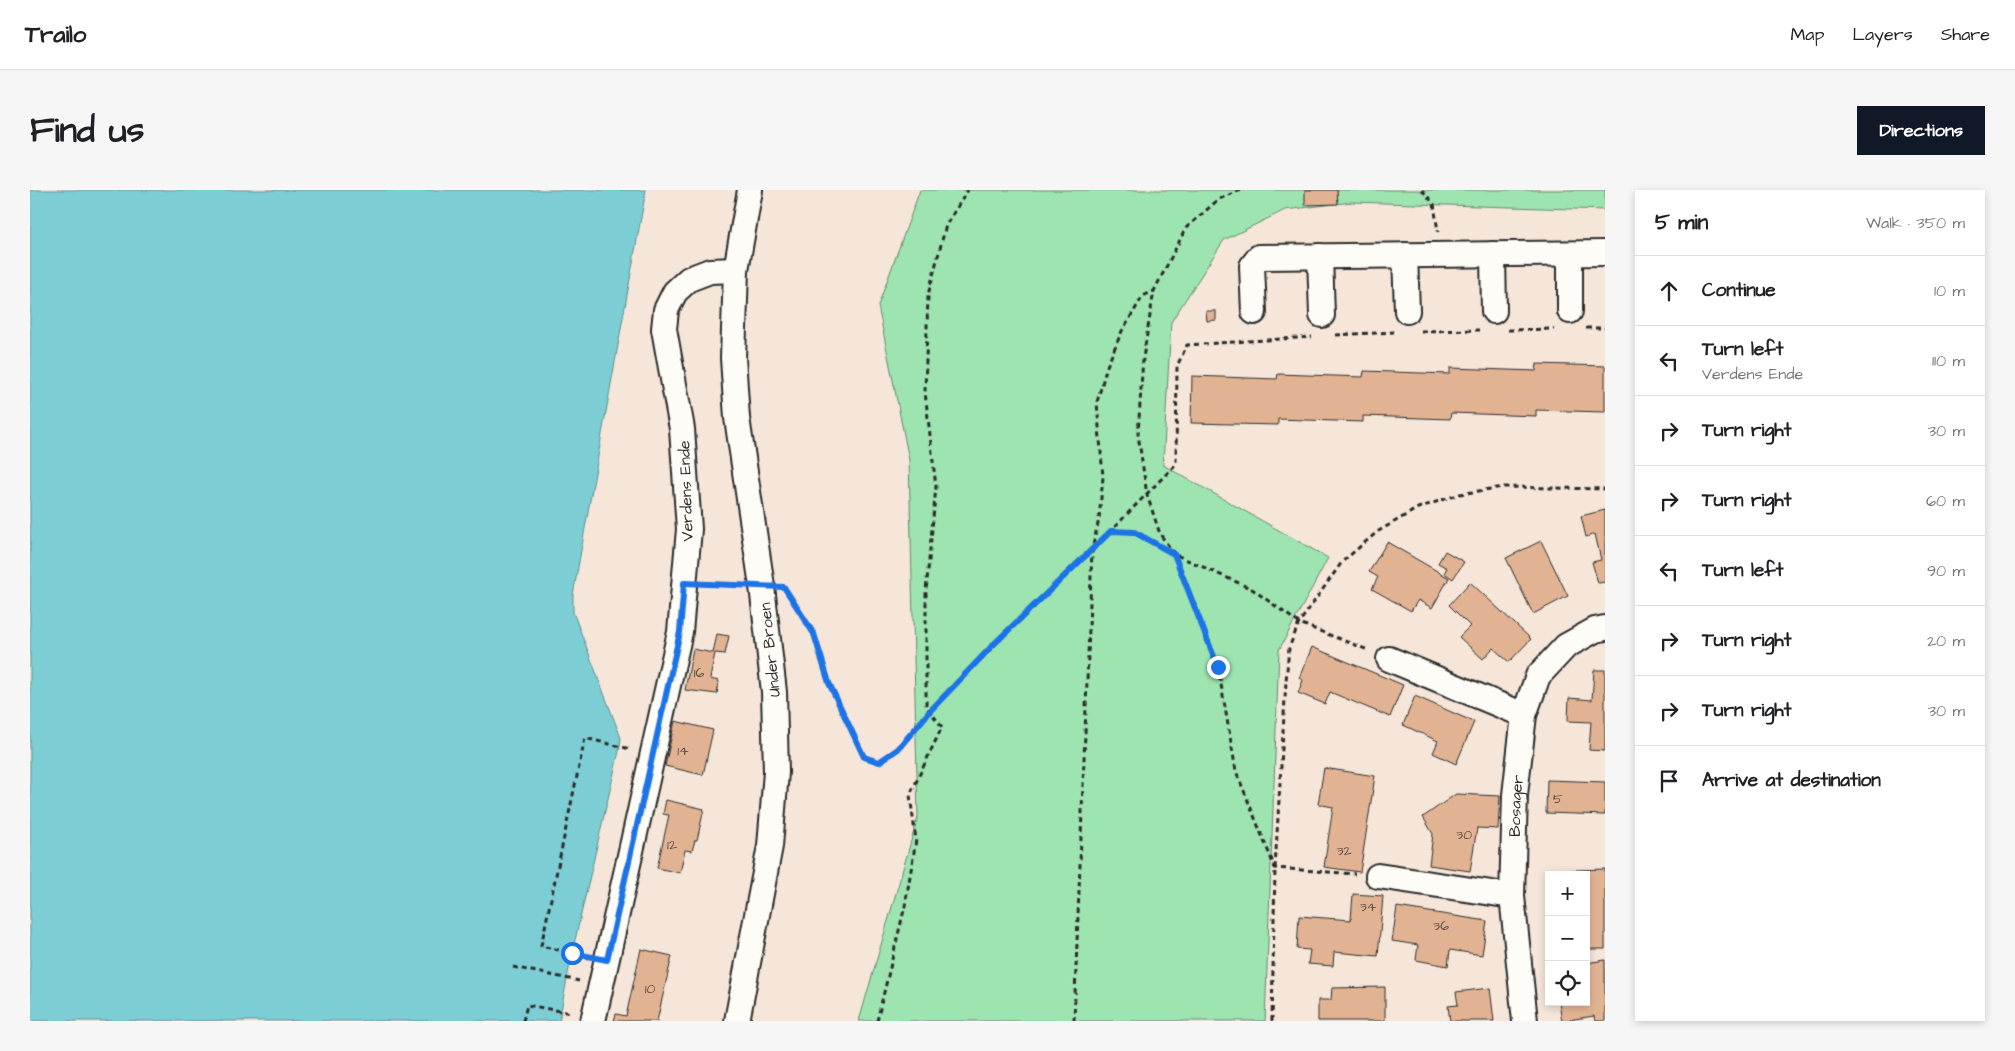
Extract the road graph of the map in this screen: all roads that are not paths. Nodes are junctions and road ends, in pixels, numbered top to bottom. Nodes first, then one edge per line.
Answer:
1 (750, 190) edge
2 (1492, 254) junction
3 (1570, 254) junction
4 (1605, 254) edge
5 (1405, 255) junction
6 (1320, 256) junction
7 (736, 270) junction
8 (1254, 312) dead end
9 (1576, 320) road end
10 (1412, 321) road end
11 (1493, 324) road end
12 (1324, 329) road end
13 (1605, 628) edge
14 (1389, 659) road end
15 (1524, 715) junction
16 (1378, 876) road end
17 (1512, 896) junction
18 (594, 1019) edge
19 (737, 1021) edge
20 (1525, 1021) edge

1 - 7 street, Under Broen
2 - 3 street
2 - 5 street
2 - 11 street
3 - 4 street
3 - 9 street
5 - 6 street
5 - 10 street
6 - 8 street
6 - 12 street
7 - 18 street, Verdens Ende
7 - 19 street, Under Broen
13 - 15 street, Bosager
14 - 15 street
15 - 17 street, Bosager
16 - 17 street
17 - 20 street, Bosager

